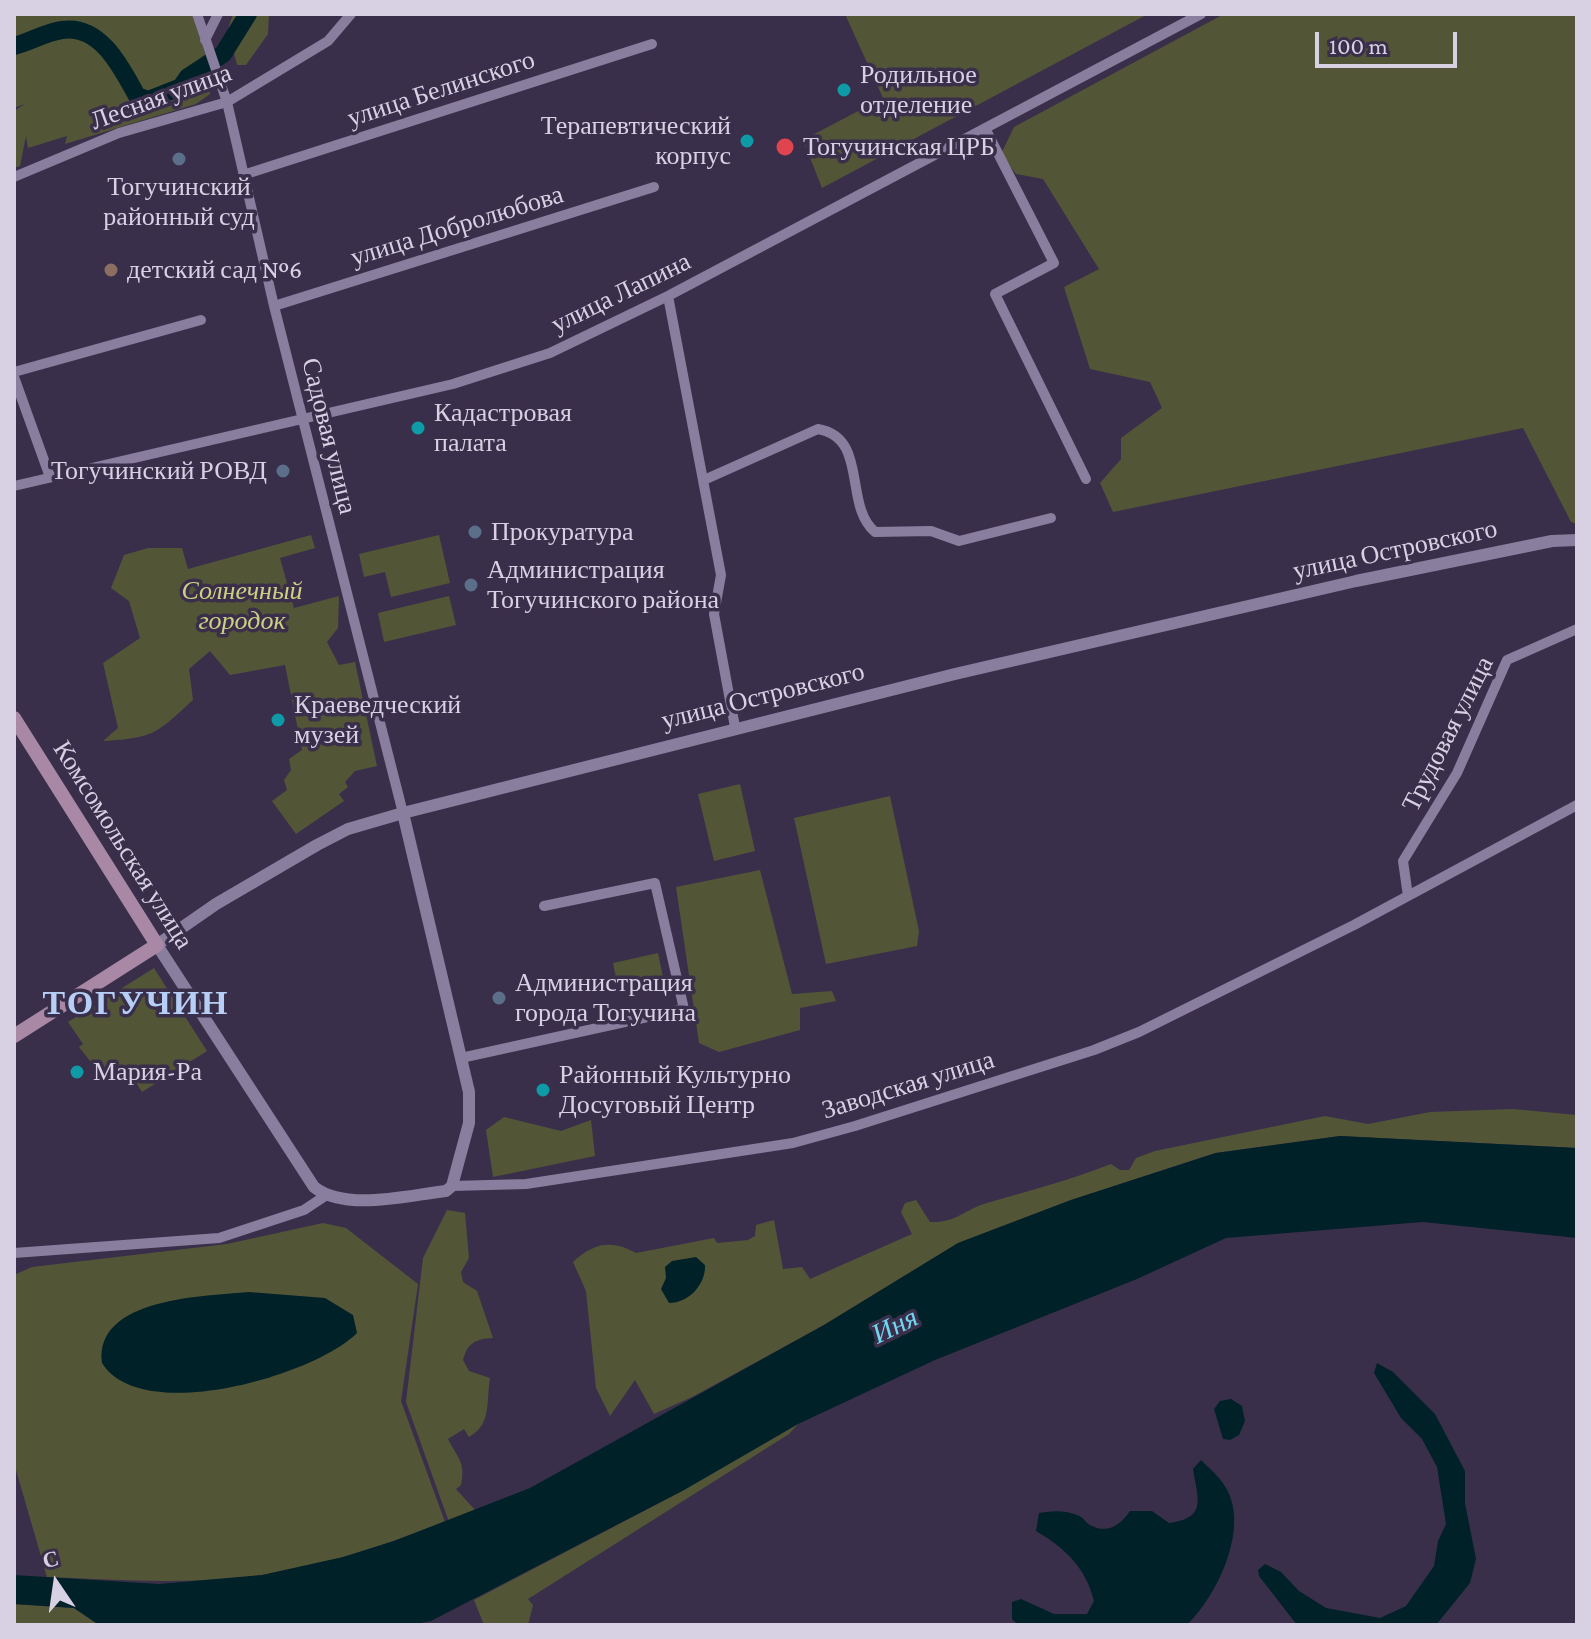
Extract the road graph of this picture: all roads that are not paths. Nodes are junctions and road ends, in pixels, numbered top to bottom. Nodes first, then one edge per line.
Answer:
1 (197, 14) edge
2 (218, 14) edge
3 (351, 14) edge
4 (1201, 14) edge
5 (205, 40) junction
6 (652, 44) dead end
7 (227, 102) junction
8 (985, 128) junction
9 (243, 175) junction
10 (14, 177) edge
11 (654, 187) dead end
12 (668, 296) junction
13 (274, 306) junction
14 (201, 320) dead end
15 (14, 374) edge
16 (303, 420) junction
17 (50, 477) junction
18 (1086, 479) dead end
19 (704, 480) junction
20 (14, 486) edge
21 (1051, 518) dead end
22 (1577, 540) edge
23 (1577, 629) edge
24 (14, 718) edge
25 (735, 727) junction
26 (1577, 805) edge
27 (403, 813) junction
28 (1408, 896) junction
29 (544, 906) dead end
30 (157, 945) junction
31 (15, 1034) edge
32 (461, 1058) junction
33 (452, 1186) junction
34 (325, 1196) junction
35 (14, 1253) edge

1 - 5 street, Садовая улица
2 - 5 street
3 - 7 street, Лесная улица
4 - 8 street, улица Лапина
5 - 7 street, Садовая улица
6 - 9 street, улица Белинского
7 - 9 street, Садовая улица
7 - 10 street, Лесная улица
8 - 12 street, улица Лапина
8 - 18 street
9 - 13 street, Садовая улица
11 - 13 street, улица Добролюбова
12 - 16 street, улица Лапина
12 - 19 street
13 - 16 street, Садовая улица
14 - 15 street
15 - 17 street
16 - 17 street, улица Лапина
16 - 27 street, Садовая улица
17 - 20 street, улица Лапина
19 - 21 street
19 - 25 street
22 - 25 street, улица Островского
23 - 28 street, Трудовая улица
24 - 30 main road, Комсомольская улица
25 - 27 street, улица Островского
26 - 28 street, Заводская улица
27 - 30 street, улица Островского
27 - 32 street
28 - 33 street, Заводская улица
29 - 32 street
30 - 31 main road, улица Островского
30 - 34 street, Комсомольская улица
32 - 33 street
33 - 34 street, Заводская улица
34 - 35 street

